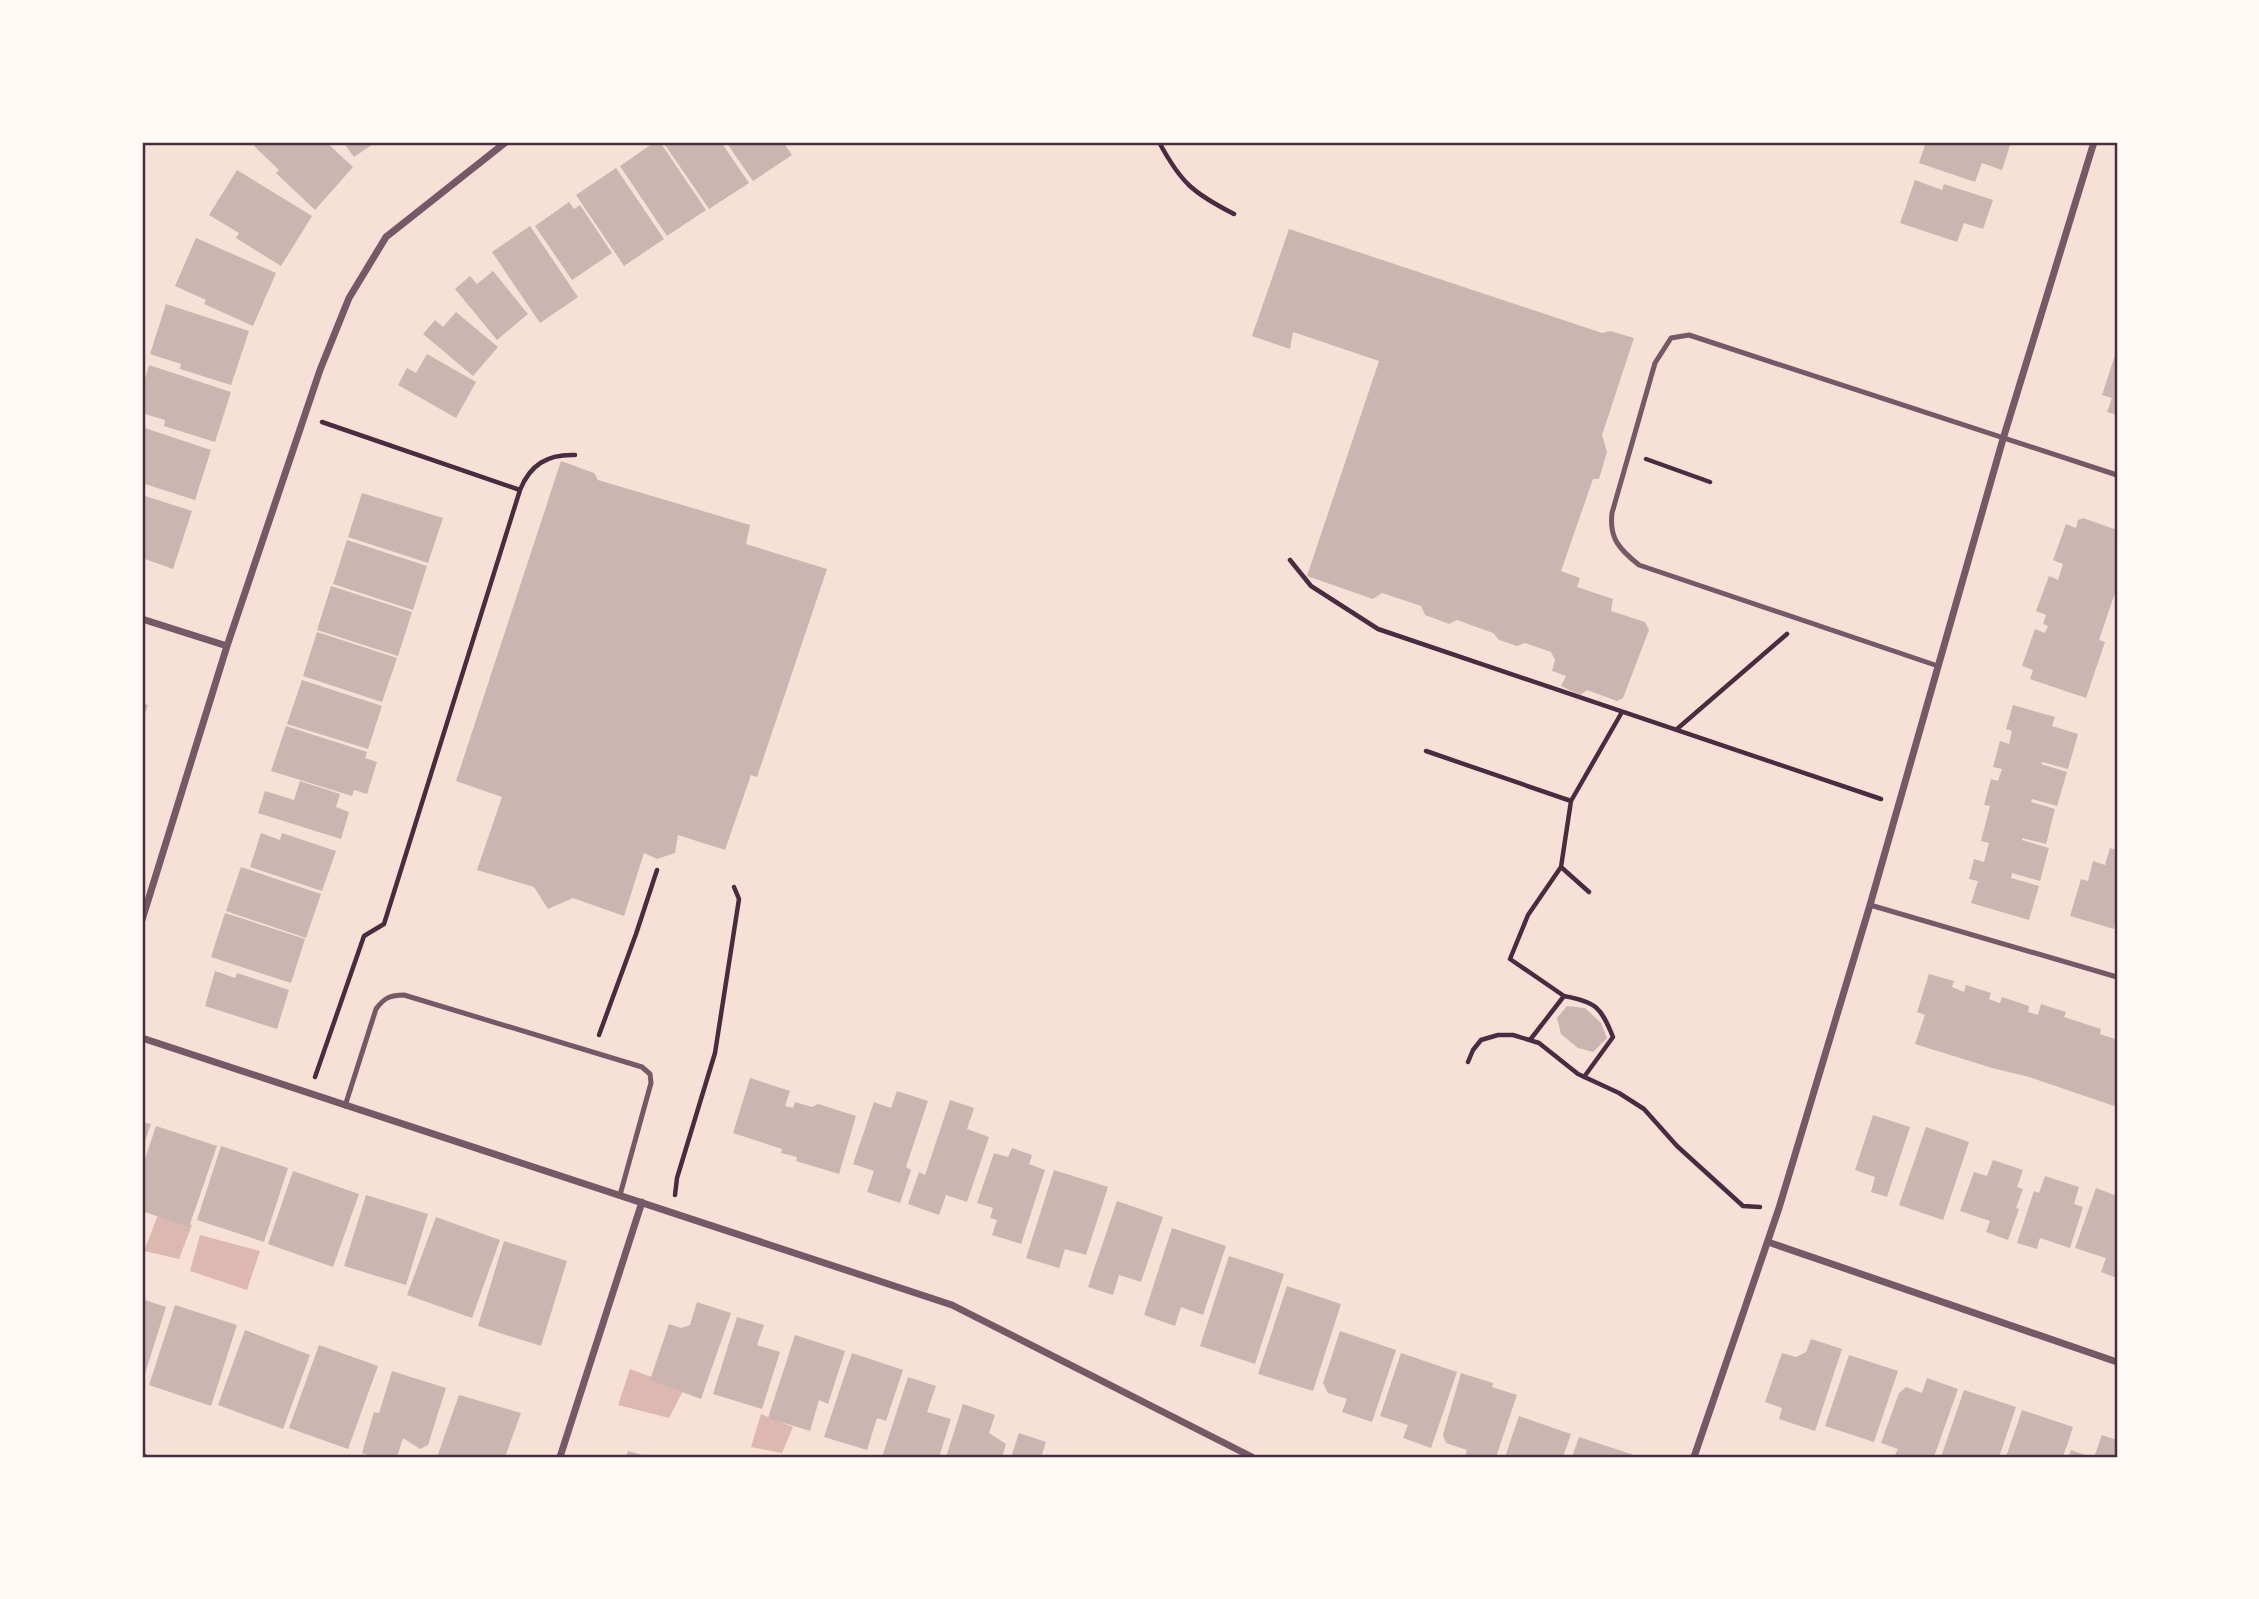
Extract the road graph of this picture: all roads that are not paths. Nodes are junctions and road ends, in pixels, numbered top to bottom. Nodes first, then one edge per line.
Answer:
1 (506, 142) edge
2 (2094, 142) edge
3 (2003, 439) junction
4 (2117, 475) edge
5 (142, 619) edge
6 (228, 646) junction
7 (1938, 666) junction
8 (1870, 905) junction
9 (142, 920) edge
10 (2117, 977) edge
11 (142, 1038) edge
12 (345, 1106) junction
13 (620, 1195) junction
14 (642, 1202) junction
15 (1768, 1242) junction
16 (2117, 1362) edge
17 (560, 1457) edge
18 (1252, 1457) edge
19 (1693, 1457) edge

1 - 6 street
2 - 3 street
3 - 4 lane
3 - 7 street
3 - 7 lane
5 - 6 street
6 - 9 street
7 - 8 street
8 - 10 lane
8 - 15 street
11 - 12 street
12 - 13 street
12 - 13 lane
13 - 14 street
14 - 17 street
14 - 18 street
15 - 16 street
15 - 19 street

